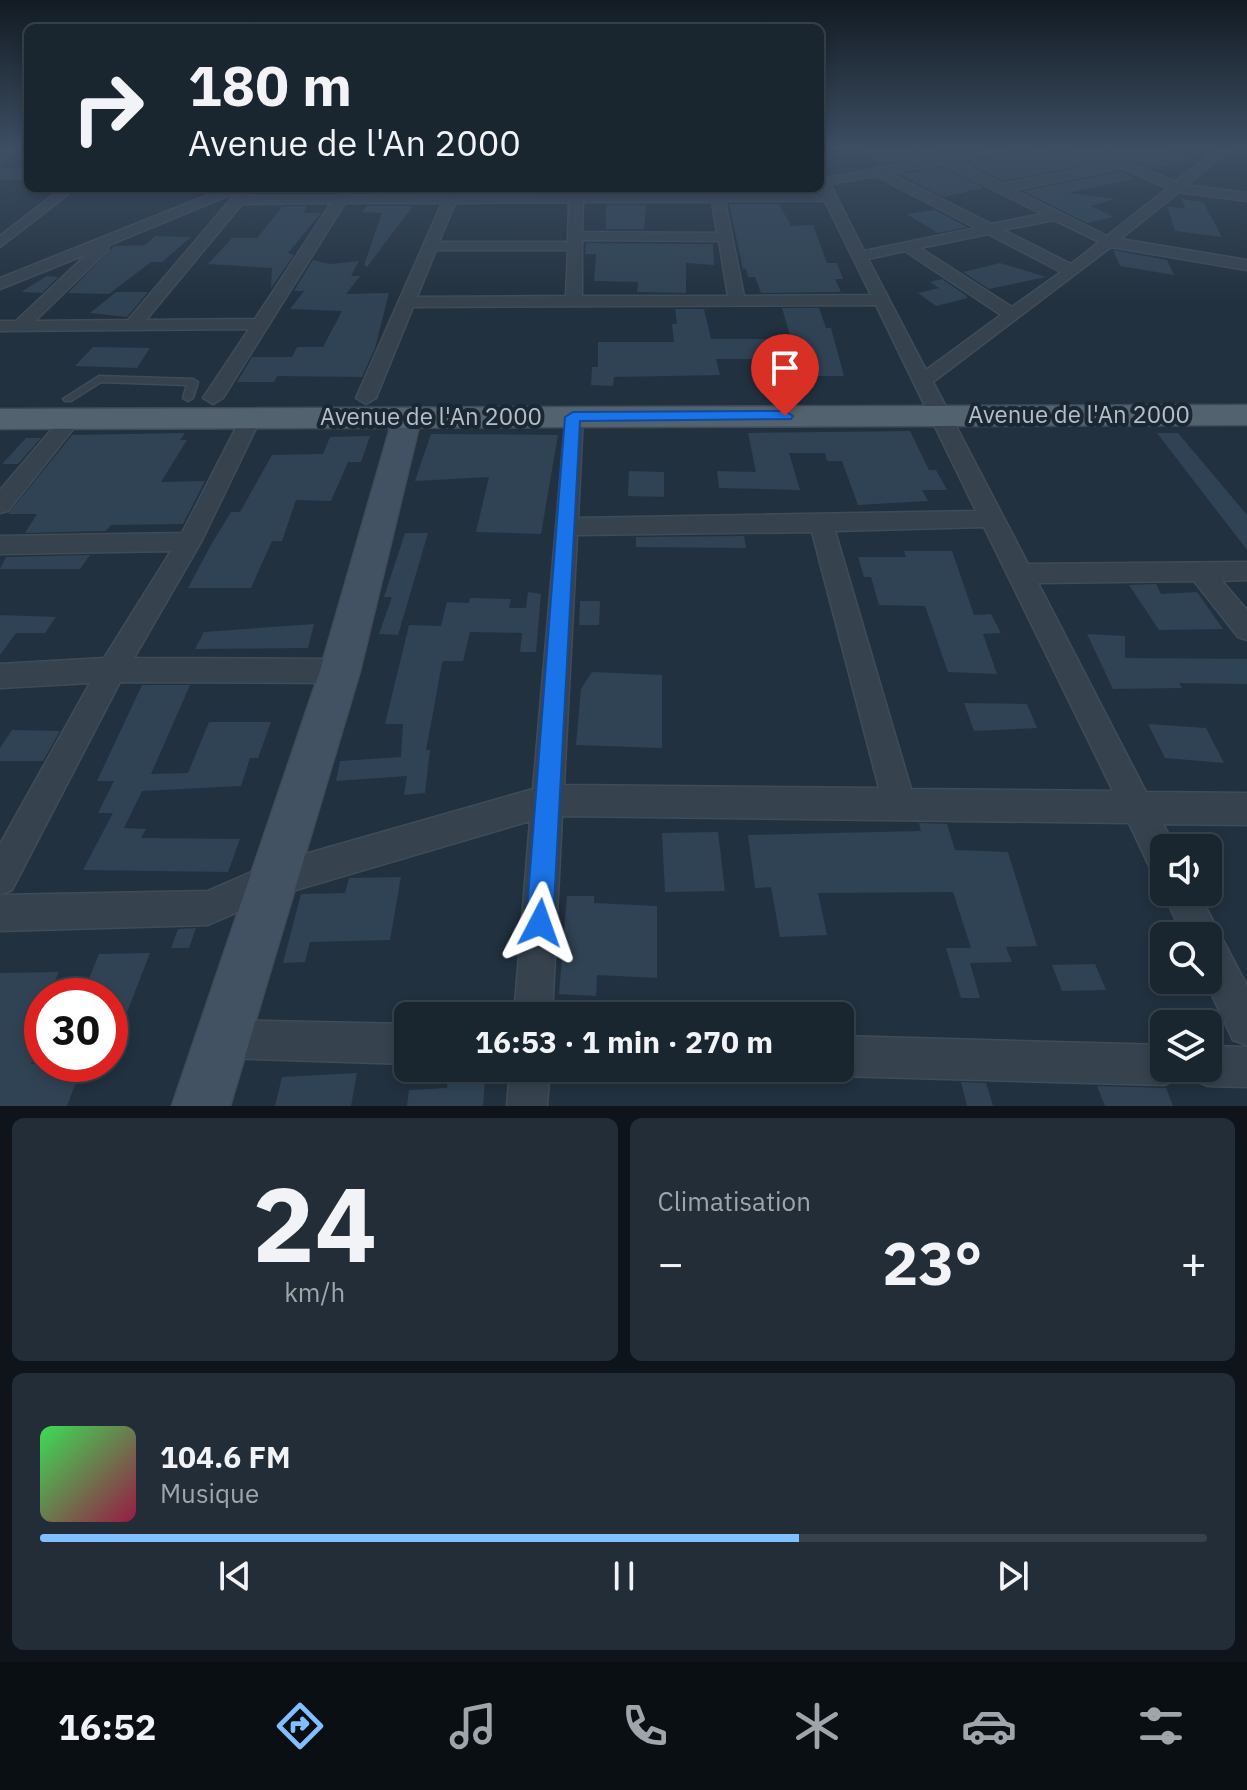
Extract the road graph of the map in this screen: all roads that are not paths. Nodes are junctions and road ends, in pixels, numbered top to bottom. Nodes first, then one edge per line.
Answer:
1 (576, 199) edge
2 (55, 200) edge
3 (221, 200) edge
4 (236, 200) edge
5 (340, 200) edge
6 (450, 200) edge
7 (718, 200) edge
8 (831, 200) edge
9 (933, 200) edge
10 (1026, 200) edge
11 (1164, 200) edge
12 (1057, 215) junction
13 (991, 229) junction
14 (725, 237) junction
15 (111, 239) junction
16 (575, 241) junction
17 (1109, 242) junction
18 (0, 243) edge
19 (432, 246) junction
20 (908, 246) junction
21 (859, 256) junction
22 (1247, 265) edge
23 (1072, 271) junction
24 (0, 284) edge
25 (737, 300) junction
26 (880, 300) junction
27 (574, 301) junction
28 (407, 302) junction
29 (1011, 314) junction
30 (258, 324) junction
31 (133, 325) junction
32 (0, 326) edge
33 (20, 326) junction
34 (1247, 394) edge
35 (200, 398) junction
36 (366, 398) junction
37 (929, 398) junction
38 (0, 400) edge
39 (69, 410) junction
40 (1247, 415) edge
41 (252, 416) junction
42 (573, 417) junction
43 (407, 418) junction
44 (0, 419) edge
45 (0, 505) edge
46 (989, 519) junction
47 (821, 523) junction
48 (565, 527) junction
49 (189, 542) junction
50 (0, 545) edge
51 (1200, 571) junction
52 (1247, 571) edge
53 (1017, 574) junction
54 (1247, 629) edge
55 (112, 670) junction
56 (340, 671) junction
57 (0, 676) edge
58 (548, 800) junction
59 (900, 806) junction
60 (1138, 809) junction
61 (1247, 809) edge
62 (1151, 834) edge
63 (0, 878) edge
64 (270, 881) junction
65 (0, 913) edge
66 (1222, 976) edge
67 (534, 1002) edge
68 (1247, 1026) edge
69 (223, 1039) junction
70 (394, 1044) edge
71 (854, 1056) edge
72 (1150, 1065) edge
73 (1222, 1066) edge
74 (1247, 1067) edge
75 (529, 1082) edge
76 (201, 1106) edge
77 (527, 1106) edge

1 - 16 street
2 - 18 street
3 - 15 street
4 - 31 street
5 - 30 street
6 - 19 street
7 - 14 street
8 - 21 street
9 - 13 street
10 - 12 street
11 - 17 street
12 - 13 street
12 - 17 street
13 - 20 street
13 - 23 street
14 - 16 street
14 - 25 street
15 - 24 street
15 - 33 street
16 - 19 street
16 - 27 street
17 - 22 street
17 - 23 street
19 - 28 street
20 - 21 street
20 - 29 street
21 - 26 street
23 - 29 street
25 - 26 street
25 - 27 street
26 - 37 street
27 - 28 street
28 - 36 street
29 - 37 street
30 - 31 street
30 - 35 street
31 - 33 street
32 - 33 street
34 - 37 main road, Avenue de l'An 2000
35 - 36 main road, Avenue de l'An 2000
35 - 39 main road, Avenue de l'An 2000
36 - 37 main road, Avenue de l'An 2000
37 - 40 main road, Avenue de l'An 2000
37 - 42 main road, Avenue de l'An 2000
37 - 46 street
38 - 39 main road, Avenue de l'An 2000
39 - 41 main road, Avenue de l'An 2000
39 - 44 main road, Avenue de l'An 2000
39 - 45 street
41 - 43 main road, Avenue de l'An 2000
41 - 49 street
42 - 43 main road, Avenue de l'An 2000
42 - 48 street
43 - 56 street
46 - 47 street
46 - 53 street
47 - 48 street
47 - 59 street
48 - 58 street
49 - 50 street
49 - 55 street
51 - 52 street
51 - 53 street
51 - 54 street
53 - 60 street
55 - 56 street
55 - 57 street
55 - 63 street
56 - 64 street
58 - 59 street
58 - 64 street
58 - 67 street
59 - 60 street
60 - 61 street
60 - 62 street
64 - 65 street
64 - 69 street
66 - 68 street
69 - 70 street
69 - 76 street
71 - 72 street
73 - 74 street
75 - 77 street

